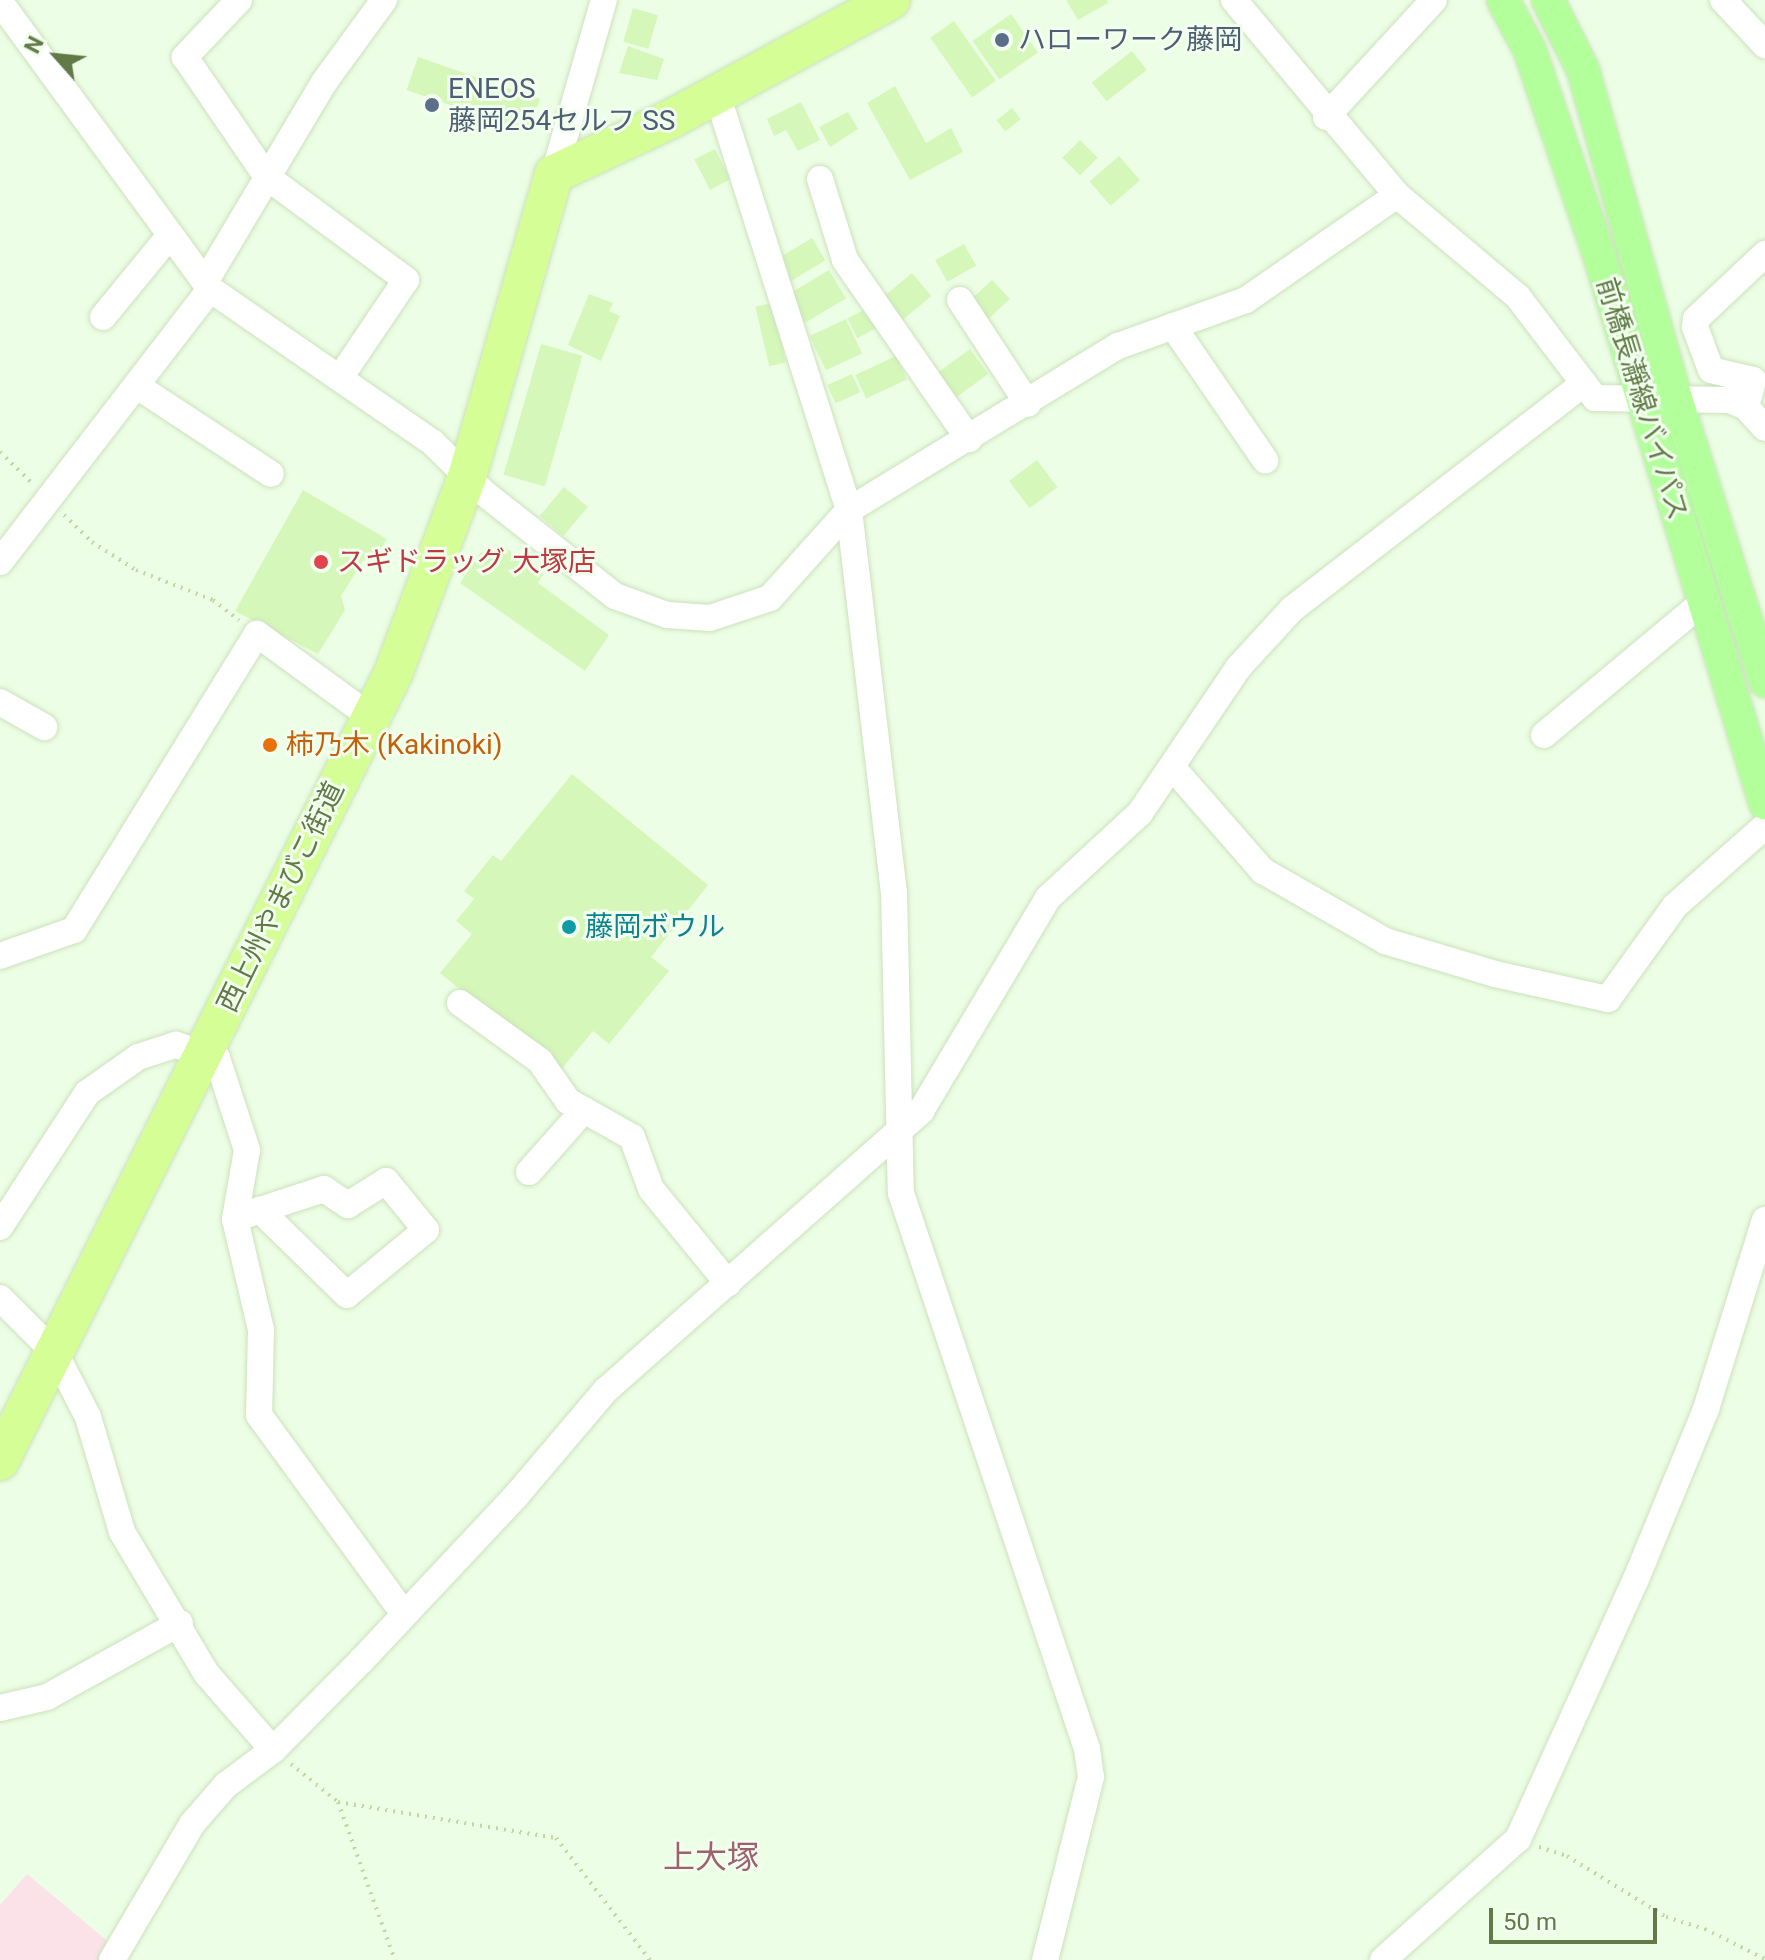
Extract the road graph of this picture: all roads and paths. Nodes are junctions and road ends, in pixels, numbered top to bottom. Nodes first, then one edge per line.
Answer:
1 (239, 0) edge
2 (384, 0) edge
3 (604, 0) edge
4 (891, 0) edge
5 (1234, 0) edge
6 (1434, 0) edge
7 (1503, 0) edge
8 (1548, 0) edge
9 (0, 2) edge
10 (1728, 2) edge
11 (1765, 45) edge
12 (717, 94) junction
13 (1326, 117) junction
14 (554, 174) junction
15 (267, 177) junction
16 (820, 179) dead end
17 (1397, 195) junction
18 (170, 235) junction
19 (1765, 254) edge
20 (208, 285) junction
21 (960, 300) dead end
22 (103, 317) dead end
23 (1173, 326) junction
24 (340, 378) junction
25 (1584, 383) junction
26 (137, 386) junction
27 (1676, 398) junction
28 (1642, 399) junction
29 (1028, 404) junction
30 (1746, 407) junction
31 (1765, 428) edge
32 (969, 439) junction
33 (0, 452) edge
34 (1265, 460) dead end
35 (271, 474) dead end
36 (467, 477) junction
37 (47, 498) junction
38 (849, 510) junction
39 (0, 562) edge
40 (1703, 602) junction
41 (257, 634) junction
42 (1765, 681) edge
43 (0, 702) edge
44 (371, 717) junction
45 (44, 727) dead end
46 (1544, 735) dead end
47 (1173, 768) junction
48 (1765, 803) edge
49 (1765, 826) edge
50 (0, 956) edge
51 (460, 1003) dead end
52 (205, 1052) junction
53 (584, 1110) junction
54 (897, 1135) junction
55 (529, 1172) dead end
56 (248, 1214) junction
57 (1765, 1220) edge
58 (0, 1227) edge
59 (728, 1283) junction
60 (0, 1298) edge
61 (55, 1353) junction
62 (0, 1461) edge
63 (402, 1611) junction
64 (180, 1623) junction
65 (0, 1708) edge
66 (273, 1750) junction
67 (338, 1802) junction
68 (1518, 1839) junction
69 (1765, 1959) edge
70 (112, 1960) edge
71 (395, 1960) edge
72 (650, 1960) edge
73 (1045, 1960) edge
74 (1383, 1960) edge

1 - 15 street
2 - 15 street
3 - 14 street
4 - 12 highway
5 - 13 street
6 - 13 street
7 - 28 main road, 前橋長瀞線バイパス
8 - 27 main road, 前橋長瀞線バイパス
9 - 18 street
10 - 11 street
12 - 14 highway
12 - 38 street
13 - 17 street
14 - 36 highway, 西上州やまびこ街道
15 - 20 street
15 - 24 street
16 - 32 street
17 - 23 street
17 - 25 street
18 - 20 street
18 - 22 street
19 - 30 street
20 - 24 street
20 - 26 street
21 - 29 street
23 - 29 street
23 - 34 street
24 - 36 street
25 - 28 street
25 - 47 street
26 - 35 street
26 - 37 street
27 - 28 street
27 - 30 street
27 - 42 main road, 前橋長瀞線バイパス
28 - 40 main road, 前橋長瀞線バイパス
29 - 32 street
30 - 31 street
32 - 38 street
33 - 37 path
36 - 38 street
36 - 44 highway, 西上州やまびこ街道
37 - 39 street
37 - 41 path
38 - 54 street
40 - 46 street
40 - 48 main road, 前橋長瀞線バイパス
41 - 44 street
41 - 50 street
43 - 45 street
44 - 52 highway, 西上州やまびこ街道
47 - 49 street
47 - 54 street
51 - 53 street
52 - 56 street
52 - 58 street
52 - 61 highway, 西上州やまびこ街道
53 - 55 street
53 - 59 street
54 - 59 street
54 - 73 street
56 - 56 street
56 - 63 street
57 - 68 street
59 - 63 street
60 - 61 street
61 - 62 highway, 西上州やまびこ街道
61 - 64 street
63 - 66 street
64 - 65 street
64 - 66 street
66 - 67 path
66 - 70 street
67 - 71 path
67 - 72 path
68 - 69 path
68 - 74 street

